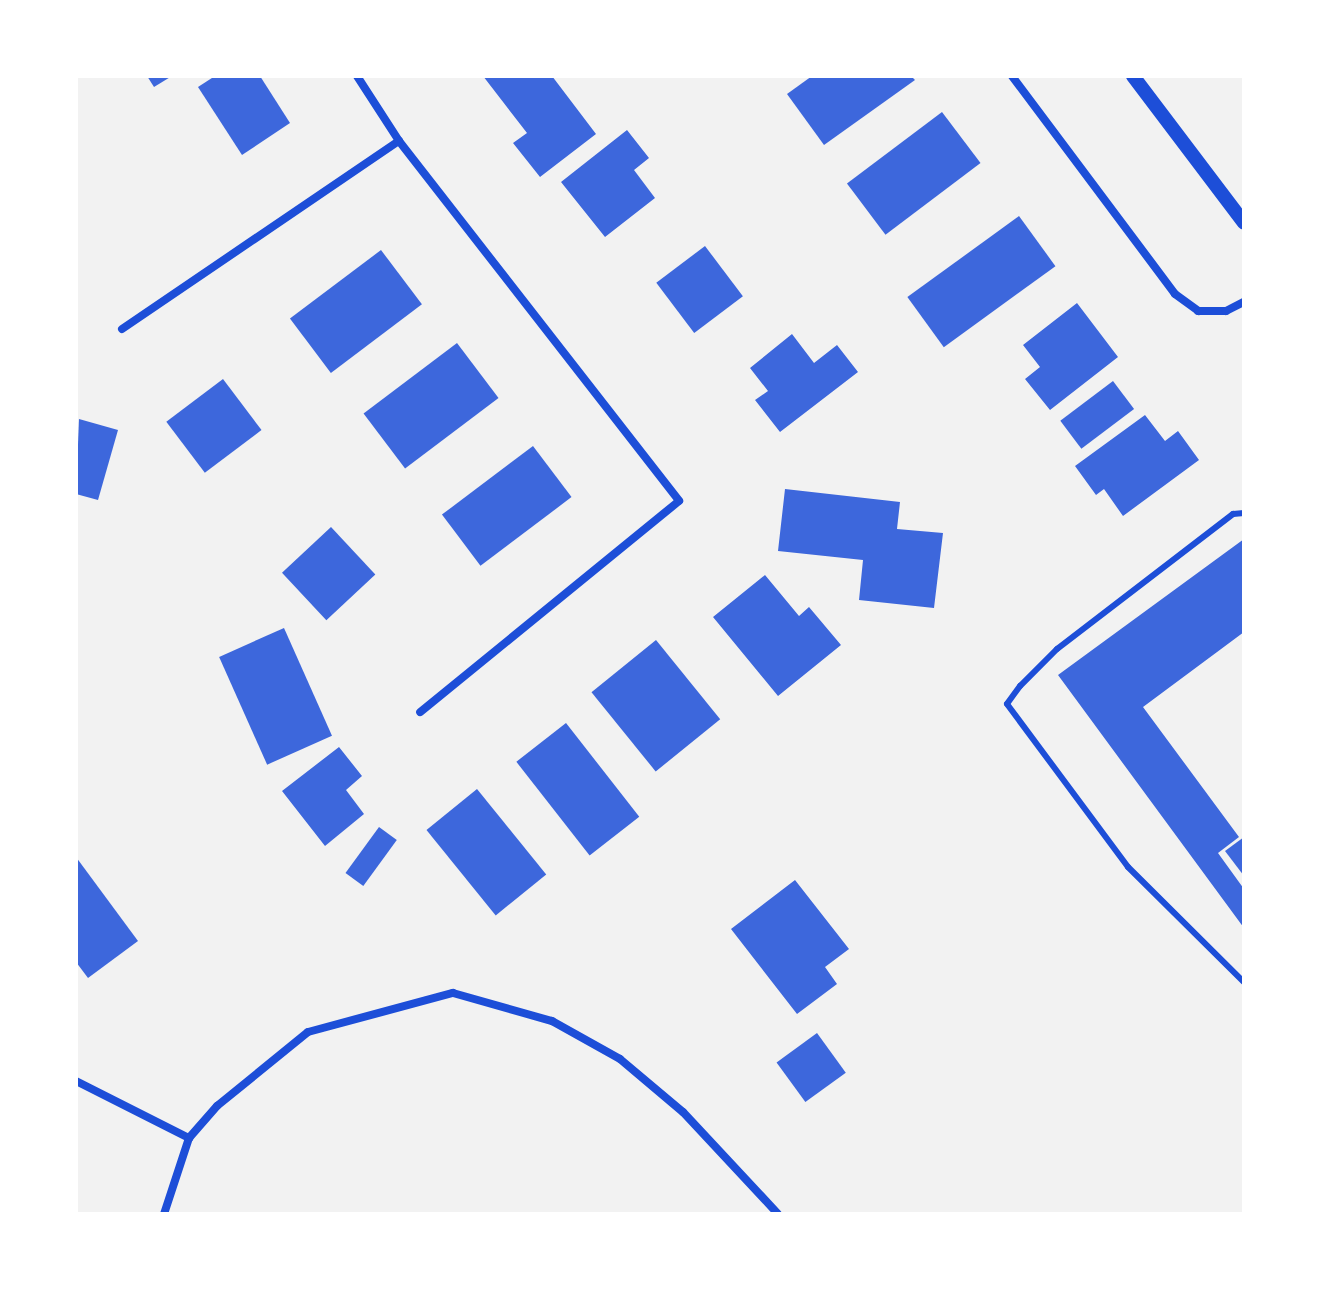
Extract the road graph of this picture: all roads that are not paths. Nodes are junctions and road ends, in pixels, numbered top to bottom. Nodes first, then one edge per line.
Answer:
1 (357, 76) edge
2 (1012, 76) edge
3 (1133, 76) edge
4 (399, 141) junction
5 (1244, 223) edge
6 (1244, 302) edge
7 (122, 329) dead end
8 (1244, 513) edge
9 (420, 712) dead end
10 (1244, 982) edge
11 (76, 1081) edge
12 (189, 1138) junction
13 (164, 1214) edge
14 (778, 1214) edge

1 - 4 street
2 - 6 street
3 - 5 street
4 - 7 street
4 - 9 street
8 - 10 lane
11 - 12 street
12 - 13 street
12 - 14 street

